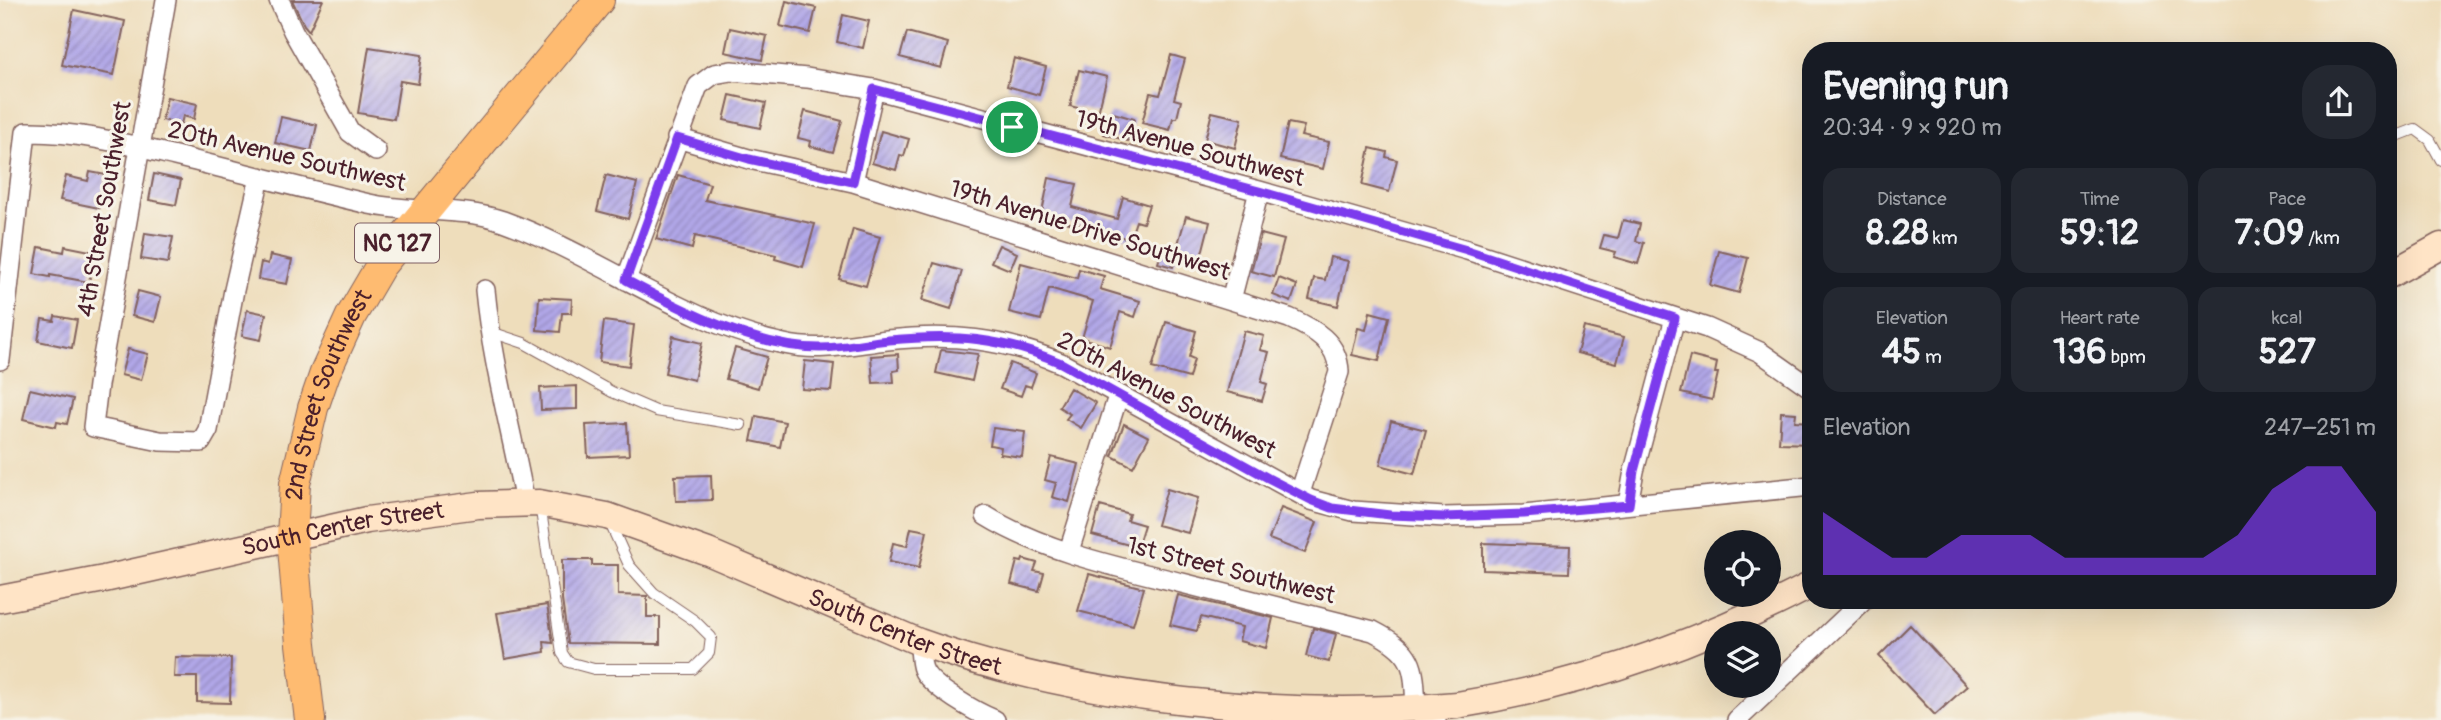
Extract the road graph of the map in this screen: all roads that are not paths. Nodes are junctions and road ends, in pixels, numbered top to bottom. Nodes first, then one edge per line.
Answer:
1 (166, 0) edge
2 (279, 0) edge
3 (599, 0) edge
4 (874, 89) junction
5 (2397, 136) edge
6 (677, 138) junction
7 (139, 148) junction
8 (376, 152) dead end
9 (2441, 160) edge
10 (260, 177) junction
11 (853, 182) junction
12 (1259, 191) junction
13 (425, 210) junction
14 (2441, 247) edge
15 (2397, 271) edge
16 (626, 280) junction
17 (485, 290) dead end
18 (1231, 300) junction
19 (1675, 318) junction
20 (490, 332) junction
21 (0, 359) edge
22 (1802, 382) edge
23 (1118, 396) junction
24 (741, 425) dead end
25 (1802, 487) edge
26 (1300, 493) junction
27 (532, 503) junction
28 (1629, 505) junction
29 (607, 516) junction
30 (986, 516) dead end
31 (292, 536) junction
32 (1069, 551) junction
33 (1802, 589) edge
34 (0, 599) edge
35 (1854, 609) edge
36 (919, 642) junction
37 (1426, 715) edge
38 (310, 720) edge
39 (995, 720) edge
40 (1737, 720) edge

1 - 7 street, 4th Street Southwest
2 - 8 street
3 - 13 main road, 2nd Street Southwest / NC 127
4 - 6 street, 19th Avenue Southwest
4 - 11 street
4 - 12 street, 19th Avenue Southwest
5 - 9 lane
6 - 11 street, 19th Avenue Drive Southwest
6 - 16 street, 19th Avenue Southwest
7 - 10 street, 20th Avenue Southwest
7 - 10 street, 4th Street Southwest
7 - 21 street, 20th Avenue Southwest
10 - 13 street, 20th Avenue Southwest
11 - 18 street, 19th Avenue Drive Southwest
12 - 18 street
12 - 19 street, 19th Avenue Southwest
13 - 16 street, 20th Avenue Southwest
13 - 31 main road, 2nd Street Southwest / NC 127
14 - 15 street
16 - 23 street, 20th Avenue Southwest
17 - 20 street
18 - 26 street, 19th Avenue Drive Southwest
19 - 22 street, 19th Avenue Southwest
19 - 28 street
20 - 24 lane
20 - 27 street
23 - 26 street, 20th Avenue Southwest
23 - 32 street
25 - 28 street, 20th Avenue Southwest
26 - 28 street, 20th Avenue Southwest
27 - 29 street, South Center Street
27 - 29 lane
27 - 31 street, South Center Street
29 - 36 street, South Center Street
30 - 32 street, 1st Street Southwest
31 - 34 street, South Center Street
31 - 38 main road, NC 127
32 - 37 street, 1st Street Southwest
33 - 37 street, South Center Street
35 - 40 street
36 - 37 street, South Center Street
36 - 39 street

